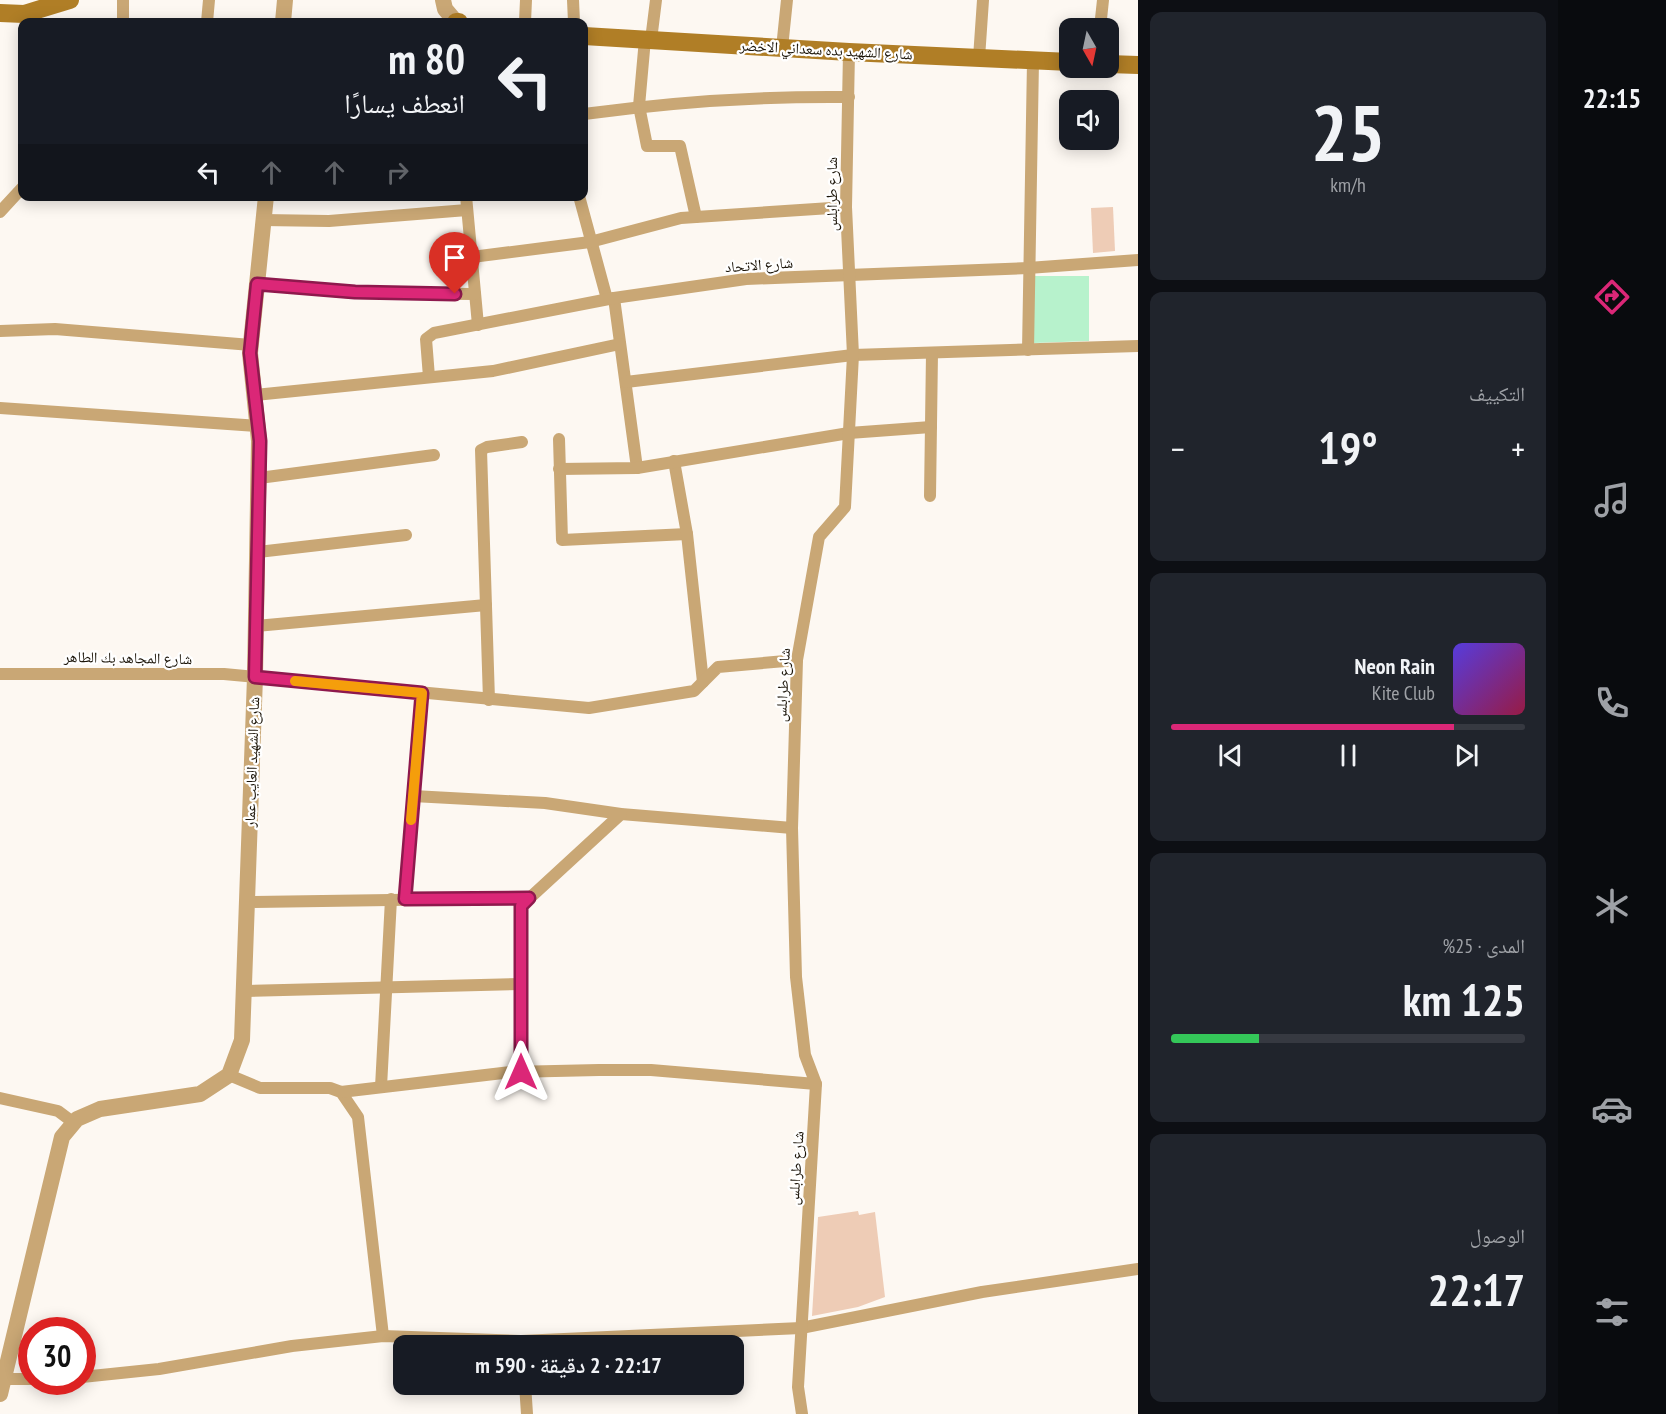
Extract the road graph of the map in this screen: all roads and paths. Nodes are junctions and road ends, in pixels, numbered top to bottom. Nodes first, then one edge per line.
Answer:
1 (70, 0) edge
2 (123, 0) edge
3 (209, 0) edge
4 (285, 0) edge
5 (526, 0) edge
6 (573, 0) edge
7 (657, 0) edge
8 (787, 0) edge
9 (983, 0) edge
10 (1103, 0) edge
11 (42, 10) edge
12 (0, 13) edge
13 (123, 18) edge
14 (207, 18) edge
15 (283, 18) edge
16 (525, 18) edge
17 (574, 18) edge
18 (1101, 18) edge
19 (588, 36) edge
20 (648, 40) junction
21 (782, 48) junction
22 (849, 52) junction
23 (979, 58) junction
24 (1033, 61) junction
25 (1059, 62) edge
26 (1119, 64) edge
27 (1138, 65) edge
28 (849, 97) junction
29 (639, 106) junction
30 (588, 113) edge
31 (18, 192) edge
32 (265, 201) edge
33 (466, 201) edge
34 (580, 201) edge
35 (846, 207) junction
36 (467, 210) junction
37 (0, 212) edge
38 (696, 217) junction
39 (263, 220) junction
40 (590, 242) junction
41 (472, 257) junction
42 (1138, 260) edge
43 (1028, 268) junction
44 (850, 275) junction
45 (257, 284) junction
46 (475, 294) junction
47 (610, 298) junction
48 (478, 325) junction
49 (0, 331) edge
50 (621, 344) junction
51 (251, 345) junction
52 (1138, 346) edge
53 (1028, 350) junction
54 (932, 352) junction
55 (853, 355) junction
56 (429, 377) junction
57 (626, 382) junction
58 (255, 395) junction
59 (0, 408) edge
60 (258, 426) junction
61 (931, 426) junction
62 (849, 433) junction
63 (560, 439) dead end
64 (522, 442) dead end
65 (434, 455) dead end
66 (674, 461) junction
67 (637, 468) junction
68 (559, 469) junction
69 (259, 478) junction
70 (930, 496) dead end
71 (687, 534) junction
72 (406, 535) dead end
73 (258, 552) junction
74 (486, 605) junction
75 (256, 626) junction
76 (797, 660) junction
77 (0, 674) edge
78 (255, 677) junction
79 (703, 682) junction
80 (422, 693) junction
81 (489, 700) junction
82 (413, 796) junction
83 (621, 814) junction
84 (792, 828) junction
85 (529, 898) junction
86 (391, 899) junction
87 (405, 899) junction
88 (248, 902) junction
89 (521, 984) junction
90 (386, 988) junction
91 (244, 992) junction
92 (521, 1072) junction
93 (229, 1075) junction
94 (816, 1084) junction
95 (381, 1087) junction
96 (341, 1092) junction
97 (0, 1098) edge
98 (74, 1123) junction
99 (1138, 1269) edge
100 (801, 1328) junction
101 (670, 1335) edge
102 (383, 1336) junction
103 (393, 1337) edge
104 (96, 1376) edge
105 (18, 1381) edge
106 (1, 1384) edge
107 (526, 1395) edge
108 (527, 1414) edge
109 (802, 1414) edge

1 - 11 main road
2 - 13 street
3 - 14 street
4 - 15 street
5 - 16 street
6 - 17 street
7 - 20 street
8 - 21 street
9 - 23 street
10 - 18 street
11 - 12 main road
19 - 20 main road, شارع الشهيد بده سعداني الاخضر
20 - 21 main road, شارع الشهيد بده سعداني الاخضر
20 - 29 street
21 - 22 main road, شارع الشهيد بده سعداني الاخضر
22 - 23 main road, شارع الشهيد بده سعداني الاخضر
22 - 28 street, شارع طرابلس
23 - 24 main road, شارع الشهيد بده سعداني الاخضر
24 - 25 main road, شارع الشهيد بده سعداني الاخضر
24 - 43 street
26 - 27 main road
28 - 29 street
28 - 35 street, شارع طرابلس
29 - 30 street
29 - 38 street
31 - 37 street
32 - 39 street, شارع الشهيد العايب عمار
33 - 36 street
34 - 40 street
35 - 38 street
35 - 44 street, شارع طرابلس
36 - 39 street
36 - 41 street
38 - 40 street
39 - 45 street, شارع الشهيد العايب عمار
40 - 41 street
40 - 47 street
41 - 46 street
42 - 43 street, شارع الاتحاد
43 - 44 street, شارع الاتحاد
43 - 53 street
44 - 47 street, شارع الاتحاد
44 - 55 street, شارع طرابلس
45 - 46 street
45 - 51 street, شارع الشهيد العايب عمار
46 - 48 street
47 - 48 street, شارع الاتحاد
47 - 50 street
48 - 56 street, شارع الاتحاد
49 - 51 street
50 - 56 street
50 - 57 street
51 - 58 street, شارع الشهيد العايب عمار
52 - 53 street
53 - 54 street
54 - 55 street
54 - 61 street
55 - 57 street
55 - 62 street, شارع طرابلس
56 - 58 street
57 - 67 street
58 - 60 street, شارع الشهيد العايب عمار
59 - 60 street
60 - 69 street, شارع الشهيد العايب عمار
61 - 62 street
61 - 70 street
62 - 66 street
62 - 76 street, شارع طرابلس
63 - 68 street
64 - 74 street
65 - 69 street
66 - 67 street
66 - 71 street
67 - 68 street
68 - 71 street
69 - 73 street, شارع الشهيد العايب عمار
71 - 79 street
72 - 73 street
73 - 75 street, شارع الشهيد العايب عمار
74 - 75 street
74 - 81 street
75 - 78 street, شارع الشهيد العايب عمار
76 - 79 street, شارع المجاهد بك الطاهر
76 - 84 street, شارع طرابلس
77 - 78 street, شارع المجاهد بك الطاهر
78 - 80 street, شارع المجاهد بك الطاهر
78 - 88 street, شارع الشهيد العايب عمار
79 - 81 street, شارع المجاهد بك الطاهر
80 - 81 street, شارع المجاهد بك الطاهر
80 - 82 street
82 - 83 street
82 - 87 street
83 - 84 street
83 - 85 street
84 - 94 street, شارع طرابلس
85 - 87 street
85 - 89 street
86 - 87 street
86 - 88 street
86 - 90 street
88 - 91 street, شارع الشهيد العايب عمار
89 - 90 street
89 - 92 street
90 - 91 street
90 - 95 street
91 - 93 street, شارع الشهيد العايب عمار
92 - 94 street
92 - 95 street
93 - 96 street
93 - 98 street
94 - 100 street, شارع طرابلس
95 - 96 street
96 - 102 street
97 - 98 street
98 - 106 street
99 - 100 street
100 - 101 street
100 - 109 street, شارع طرابلس
102 - 103 street
102 - 104 street
105 - 106 street
107 - 108 street

